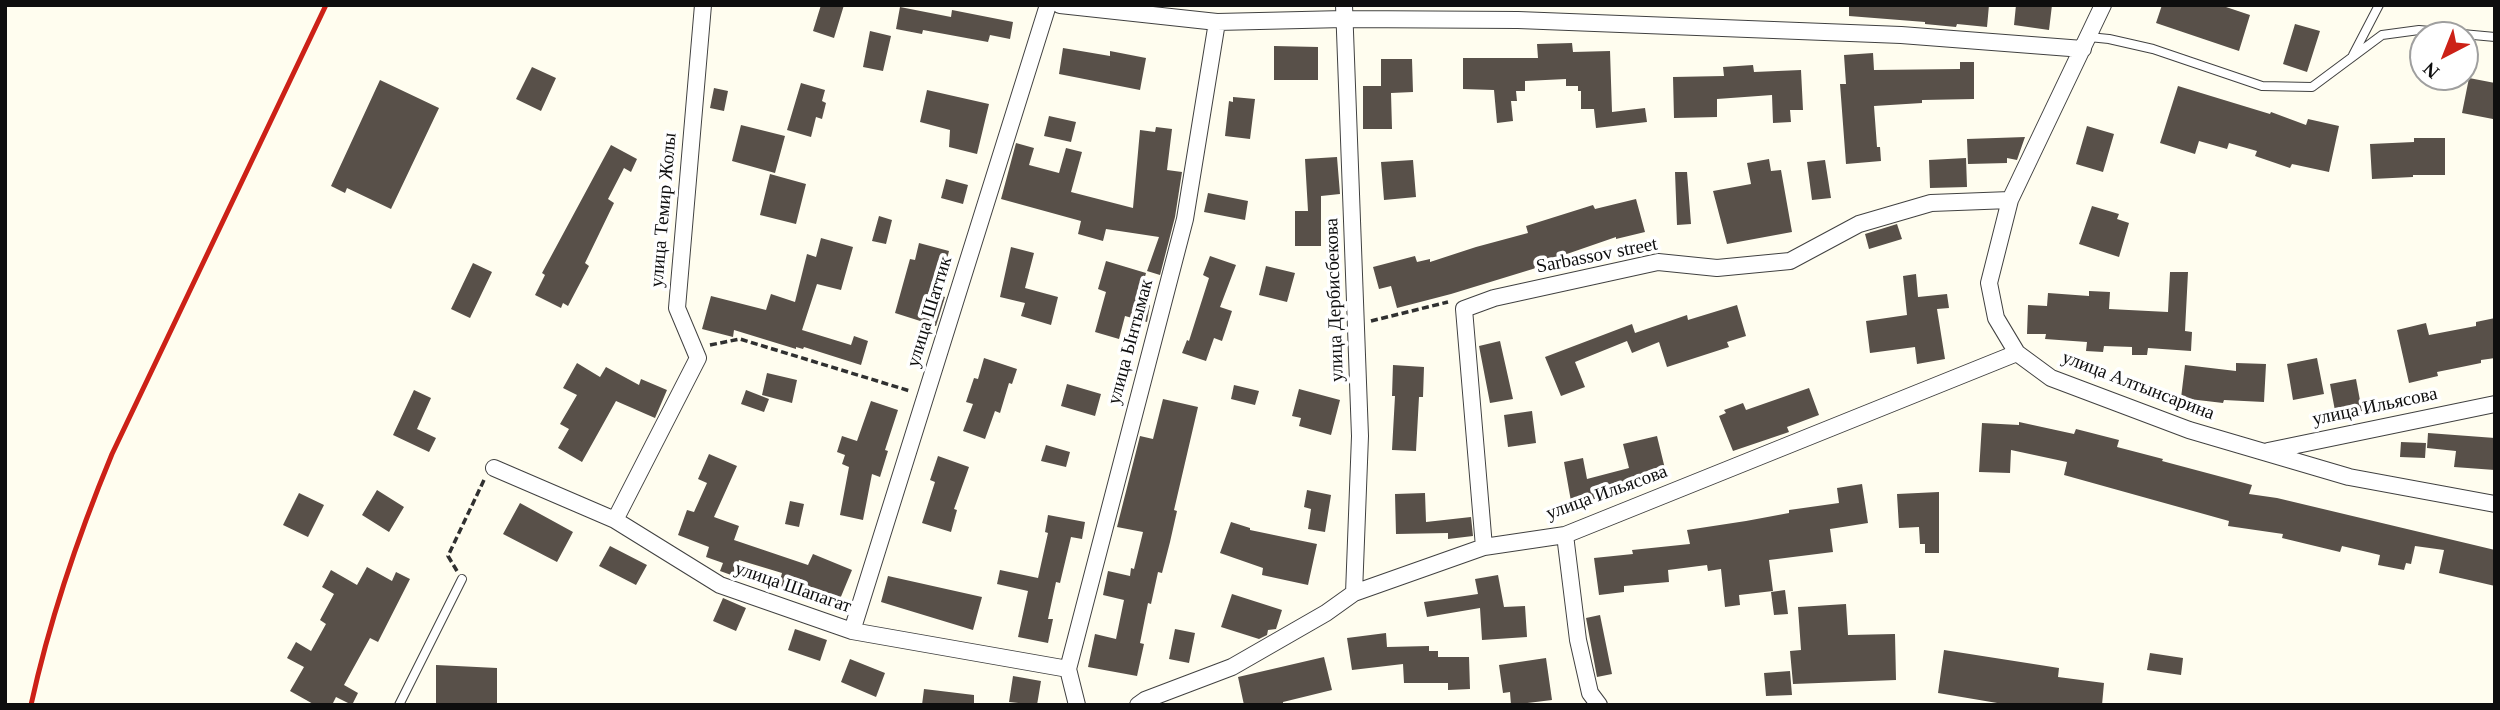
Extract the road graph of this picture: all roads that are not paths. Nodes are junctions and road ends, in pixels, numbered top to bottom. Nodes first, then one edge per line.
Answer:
1 (703, 5) edge
2 (1048, 5) edge
3 (1060, 5) edge
4 (2103, 5) edge
5 (2379, 5) edge
6 (1344, 12) edge
7 (1217, 22) junction
8 (2495, 37) edge
9 (2086, 43) junction
10 (2350, 61) junction
11 (2010, 200) junction
12 (2018, 353) junction
13 (2495, 404) edge
14 (2264, 452) junction
15 (494, 468) road end
16 (2495, 504) edge
17 (615, 520) junction
18 (1565, 535) junction
19 (1484, 547) junction
20 (461, 579) road end
21 (1354, 593) junction
22 (852, 631) junction
23 (1068, 669) junction
24 (399, 705) edge
25 (1077, 705) edge
26 (1138, 705) edge
27 (1600, 705) edge

1 - 17 street, улица Темир Жолы
2 - 22 street, улица Шаттик
3 - 7 street
4 - 9 street, улица Алтынсарина
5 - 10 lane
6 - 7 street
6 - 9 street
6 - 21 street, улица Дербисбекова
7 - 23 street, улица Ынтымак
8 - 10 lane
9 - 10 lane
9 - 11 street, улица Алтынсарина
11 - 12 street, улица Алтынсарина
11 - 19 street, Sarbassov street
12 - 14 street, улица Алтынсарина
12 - 18 street, улица Ильясова
13 - 14 street, улица Ильясова
14 - 16 street, улица Алтынсарина
15 - 17 street, улица Шапагат
17 - 22 street, улица Шапагат
18 - 19 street, улица Ильясова
18 - 27 street
19 - 21 street, улица Ильясова
20 - 24 lane
21 - 26 street, улица Ильясова
22 - 23 street, улица Шапагат
23 - 25 street

